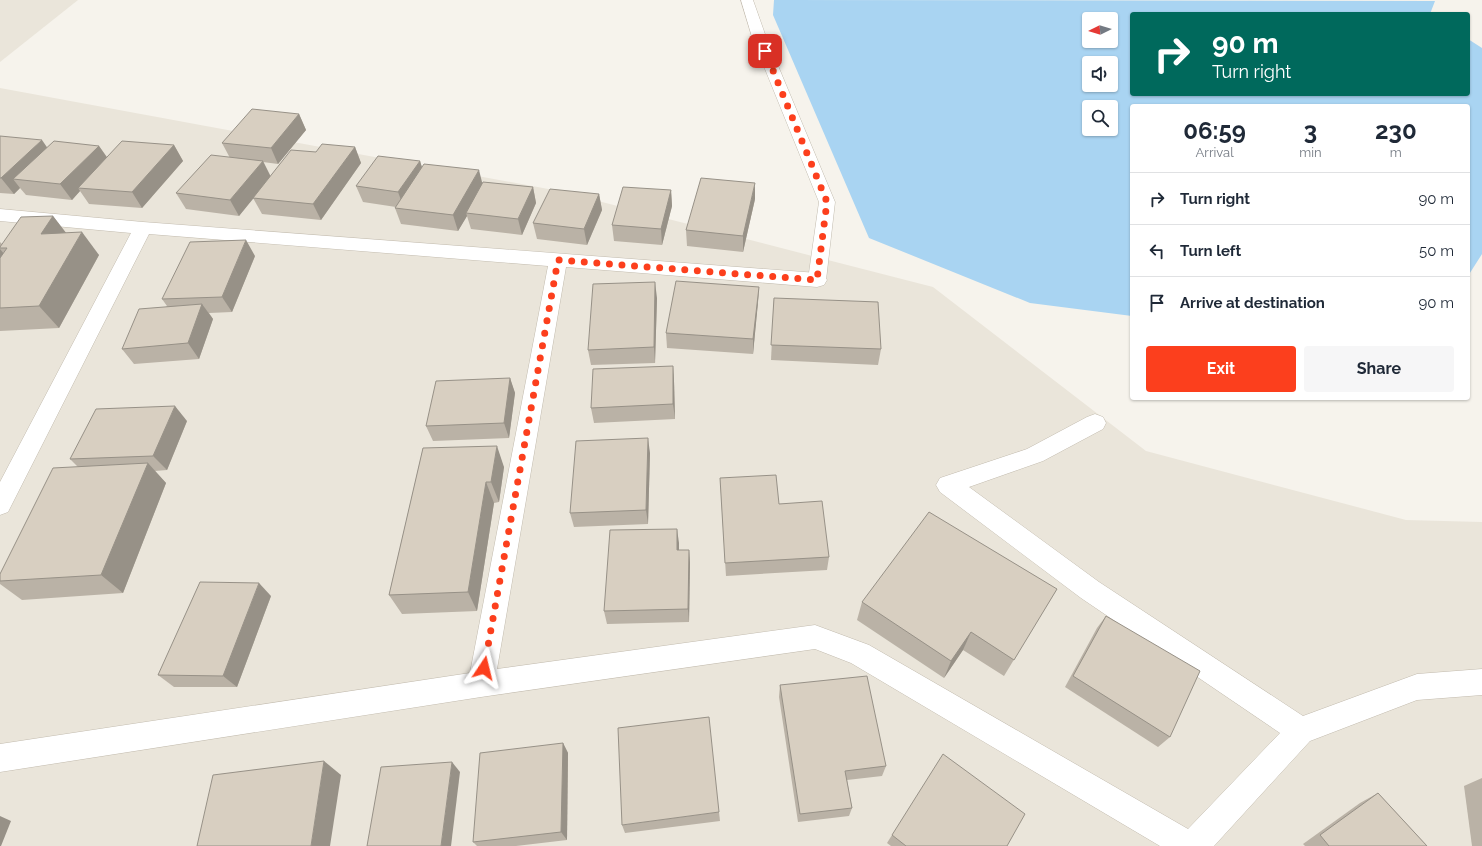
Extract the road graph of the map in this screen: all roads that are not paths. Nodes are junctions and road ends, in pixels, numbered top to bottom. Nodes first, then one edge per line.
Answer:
1 (747, 0) edge
2 (0, 215) edge
3 (143, 228) junction
4 (558, 260) junction
5 (817, 280) joint
6 (1095, 423) dead end
7 (0, 505) edge
8 (1482, 682) edge
9 (481, 684) junction
10 (1301, 731) junction
11 (0, 758) edge
12 (1189, 846) edge
13 (1193, 846) edge

1 - 5 lane
2 - 3 street
3 - 4 street
3 - 7 street
4 - 5 street
4 - 9 street
6 - 10 street
8 - 10 street
9 - 11 street
9 - 12 street
10 - 13 street

